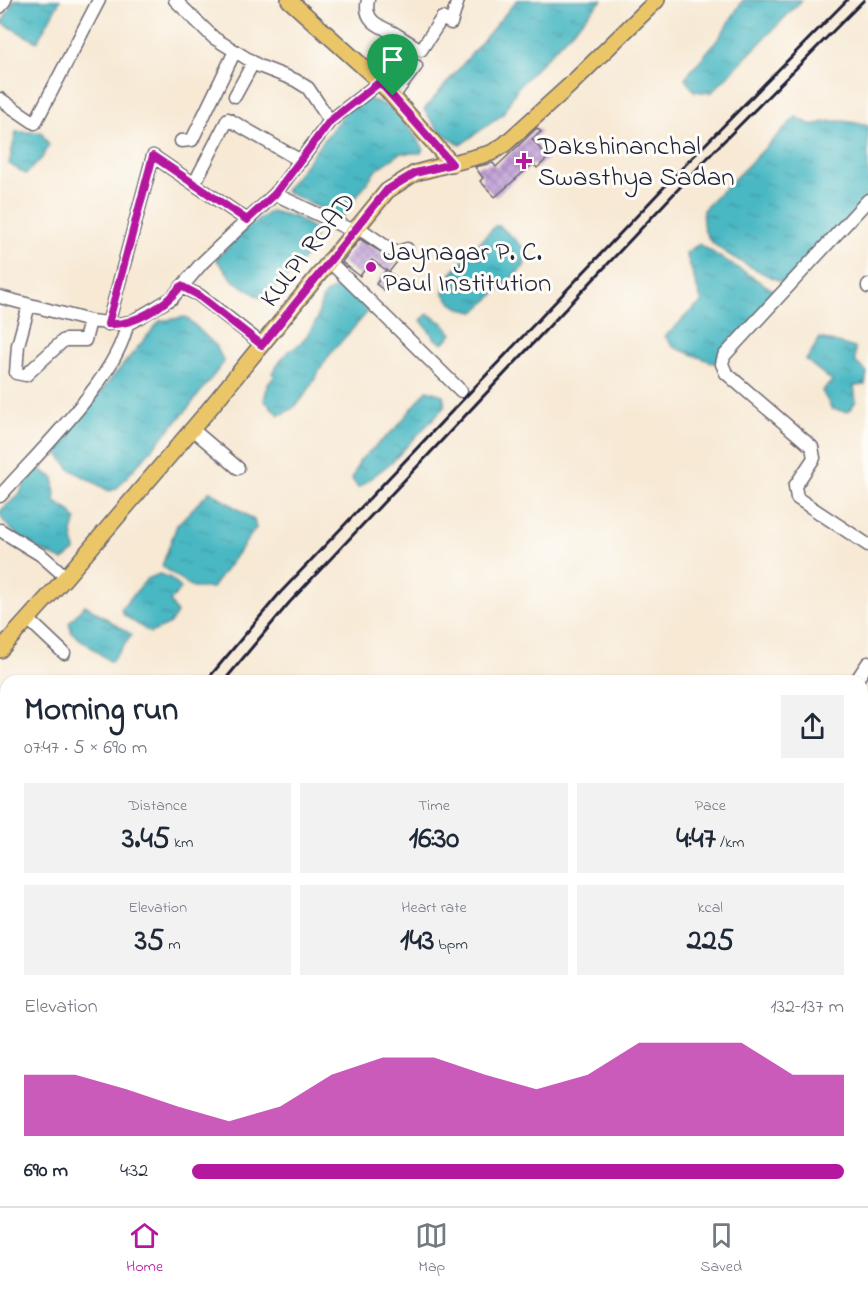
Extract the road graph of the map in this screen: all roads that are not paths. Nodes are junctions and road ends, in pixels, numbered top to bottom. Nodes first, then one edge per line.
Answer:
1 (5, 0) edge
2 (99, 0) edge
3 (175, 0) edge
4 (289, 0) edge
5 (368, 0) edge
6 (458, 0) edge
7 (657, 0) edge
8 (0, 7) edge
9 (394, 33) junction
10 (235, 51) junction
11 (253, 63) junction
12 (416, 66) dead end
13 (380, 82) junction
14 (235, 96) dead end
15 (393, 96) junction
16 (0, 99) edge
17 (330, 121) junction
18 (181, 141) dead end
19 (301, 161) junction
20 (452, 164) junction
21 (194, 184) junction
22 (275, 194) junction
23 (868, 200) edge
24 (247, 220) junction
25 (355, 229) junction
26 (407, 249) dead end
27 (328, 260) junction
28 (181, 286) junction
29 (0, 297) edge
30 (29, 305) junction
31 (90, 321) junction
32 (127, 323) junction
33 (108, 324) junction
34 (262, 345) junction
35 (461, 391) dead end
36 (192, 429) junction
37 (238, 468) dead end
38 (1, 494) edge
39 (0, 530) edge
40 (868, 545) edge
41 (66, 578) junction
42 (28, 619) junction
43 (0, 650) edge
44 (64, 653) dead end

1 - 8 street
2 - 16 street
3 - 10 street
4 - 13 main road
5 - 9 street
6 - 9 street
7 - 20 main road, KULPI ROAD
9 - 13 street
10 - 11 street
10 - 18 street
11 - 14 street
11 - 17 street
12 - 15 street
13 - 15 main road
13 - 17 street
15 - 20 main road
17 - 19 street
19 - 21 street
19 - 22 street
20 - 25 main road, KULPI ROAD
21 - 24 street
21 - 33 street
22 - 24 street
22 - 25 street
23 - 40 street
24 - 28 street
25 - 26 street
25 - 27 main road, KULPI ROAD
27 - 34 main road, KULPI ROAD
27 - 35 street
28 - 32 street
28 - 34 street
29 - 30 street
30 - 31 street
30 - 31 street
31 - 33 street
32 - 33 street
32 - 38 street
34 - 36 main road, KULPI ROAD
36 - 37 street
36 - 41 main road, KULPI ROAD
39 - 41 street
41 - 42 main road, KULPI ROAD
42 - 43 main road, KULPI ROAD
42 - 44 street

